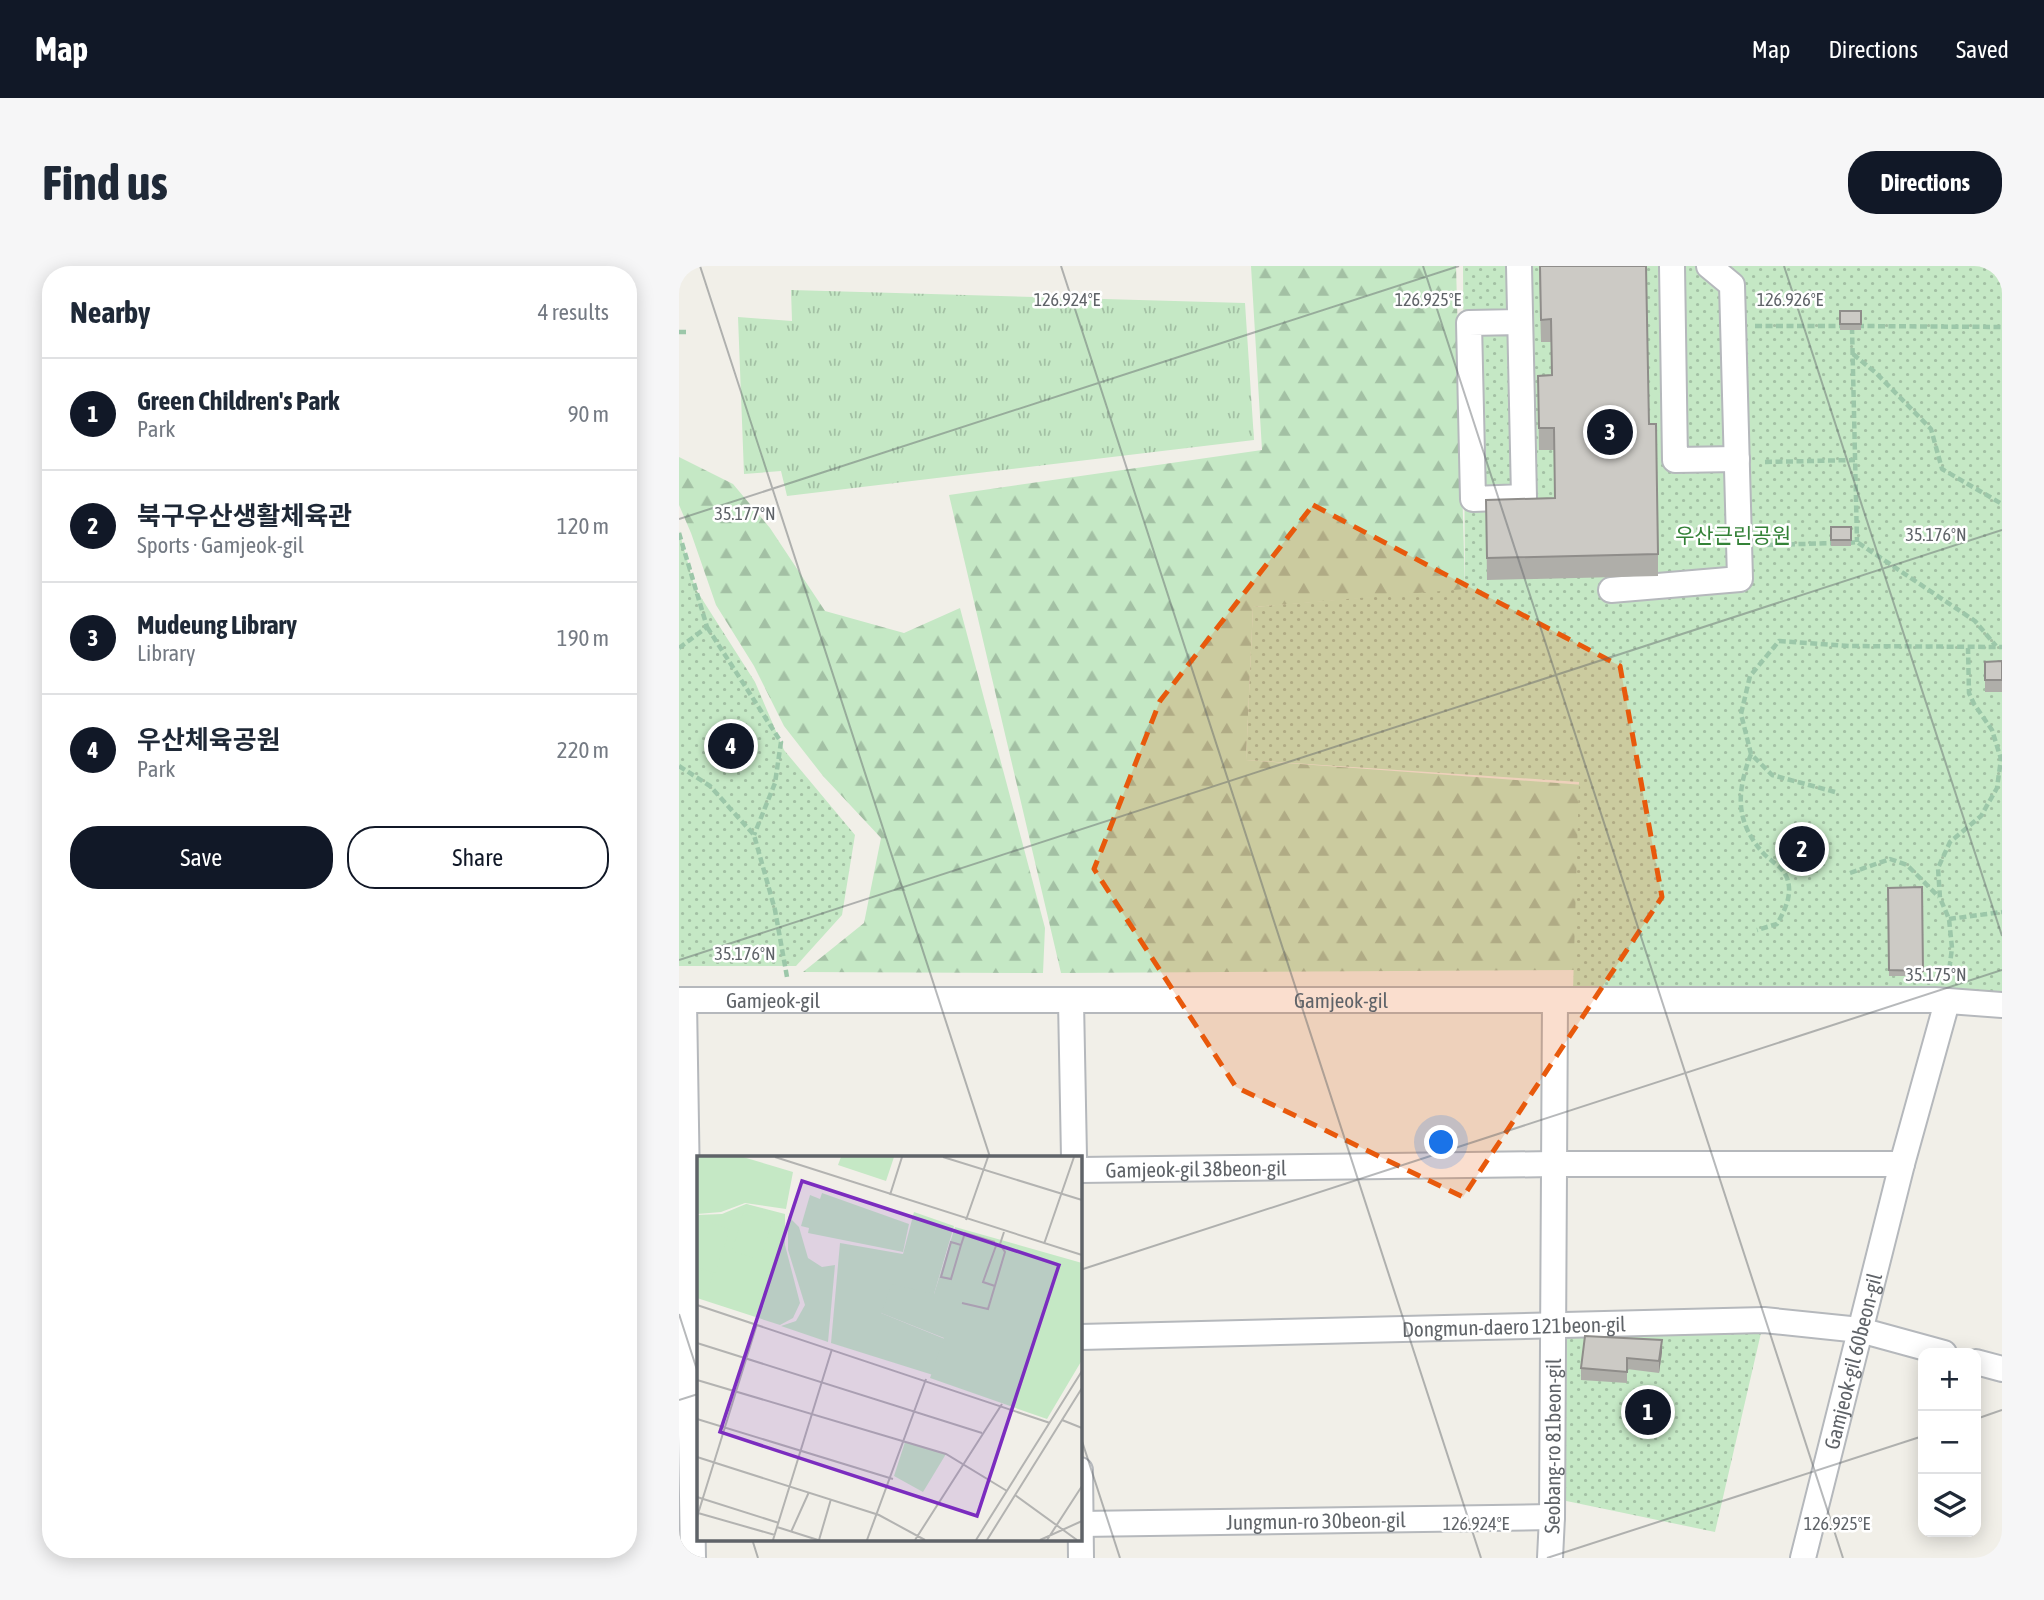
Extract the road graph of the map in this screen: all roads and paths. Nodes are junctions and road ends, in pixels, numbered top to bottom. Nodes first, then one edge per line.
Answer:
1 (1519, 266) edge
2 (1672, 266) edge
3 (1709, 266) edge
4 (1519, 322) junction
5 (1734, 326) junction
6 (1852, 326) junction
7 (2002, 327) edge
8 (679, 332) edge
9 (689, 332) dead end
10 (1853, 355) junction
11 (1737, 459) junction
12 (1855, 460) junction
13 (1765, 462) dead end
14 (2002, 504) edge
15 (679, 533) edge
16 (1857, 542) junction
17 (1767, 545) dead end
18 (1611, 590) dead end
19 (707, 627) junction
20 (1999, 647) edge
21 (679, 648) edge
22 (1968, 648) junction
23 (1751, 754) junction
24 (679, 766) edge
25 (1835, 792) dead end
26 (754, 835) junction
27 (1850, 873) dead end
28 (1940, 898) junction
29 (2002, 912) edge
30 (1949, 919) junction
31 (1757, 930) dead end
32 (789, 985) dead end
33 (1947, 995) junction
34 (682, 1001) edge
35 (1071, 1001) junction
36 (1555, 1001) junction
37 (2002, 1005) edge
38 (1074, 1156) edge
39 (1554, 1164) junction
40 (1902, 1164) junction
41 (1081, 1170) edge
42 (688, 1173) edge
43 (1553, 1325) junction
44 (1860, 1331) junction
45 (1081, 1337) edge
46 (689, 1347) edge
47 (1925, 1348) edge
48 (1981, 1363) edge
49 (2002, 1369) edge
50 (1552, 1517) junction
51 (1081, 1524) edge
52 (690, 1529) edge
53 (1080, 1540) edge
54 (693, 1558) edge
55 (1081, 1558) edge
56 (1550, 1558) edge
57 (1803, 1558) edge

1 - 4 street
2 - 11 street
3 - 5 street
4 - 4 street
5 - 6 path
5 - 11 street
6 - 7 path
6 - 10 path
8 - 9 path
10 - 12 path
10 - 14 path
11 - 18 street
12 - 13 path
12 - 16 path
15 - 19 path
16 - 17 path
16 - 20 path
19 - 21 path
19 - 26 path
20 - 22 path
22 - 23 path
22 - 28 path
23 - 25 path
23 - 31 path
24 - 26 path
26 - 32 path
27 - 28 path
28 - 30 path
29 - 30 path
30 - 33 path
33 - 36 street, Gamjeok-gil
33 - 37 street, Gamjeok-gil
33 - 40 street, Gamjeok-gil 60beon-gil
34 - 35 street, Gamjeok-gil
34 - 42 street
35 - 36 street, Gamjeok-gil
35 - 38 street
36 - 39 street, Seobang-ro 81beon-gil
39 - 40 street
39 - 41 street, Gamjeok-gil 38beon-gil
39 - 43 street, Seobang-ro 81beon-gil
40 - 44 street, Gamjeok-gil 60beon-gil
42 - 46 street
43 - 44 street, Dongmun-daero 121beon-gil
43 - 45 street, Dongmun-daero 121beon-gil
43 - 50 street, Seobang-ro 81beon-gil
44 - 47 street, Dongmun-daero 121beon-gil
44 - 57 street, Gamjeok-gil 60beon-gil
46 - 52 street
48 - 49 street
50 - 51 street, Jungmun-ro 30beon-gil
50 - 56 street, Seobang-ro 81beon-gil
52 - 54 street
53 - 55 street

